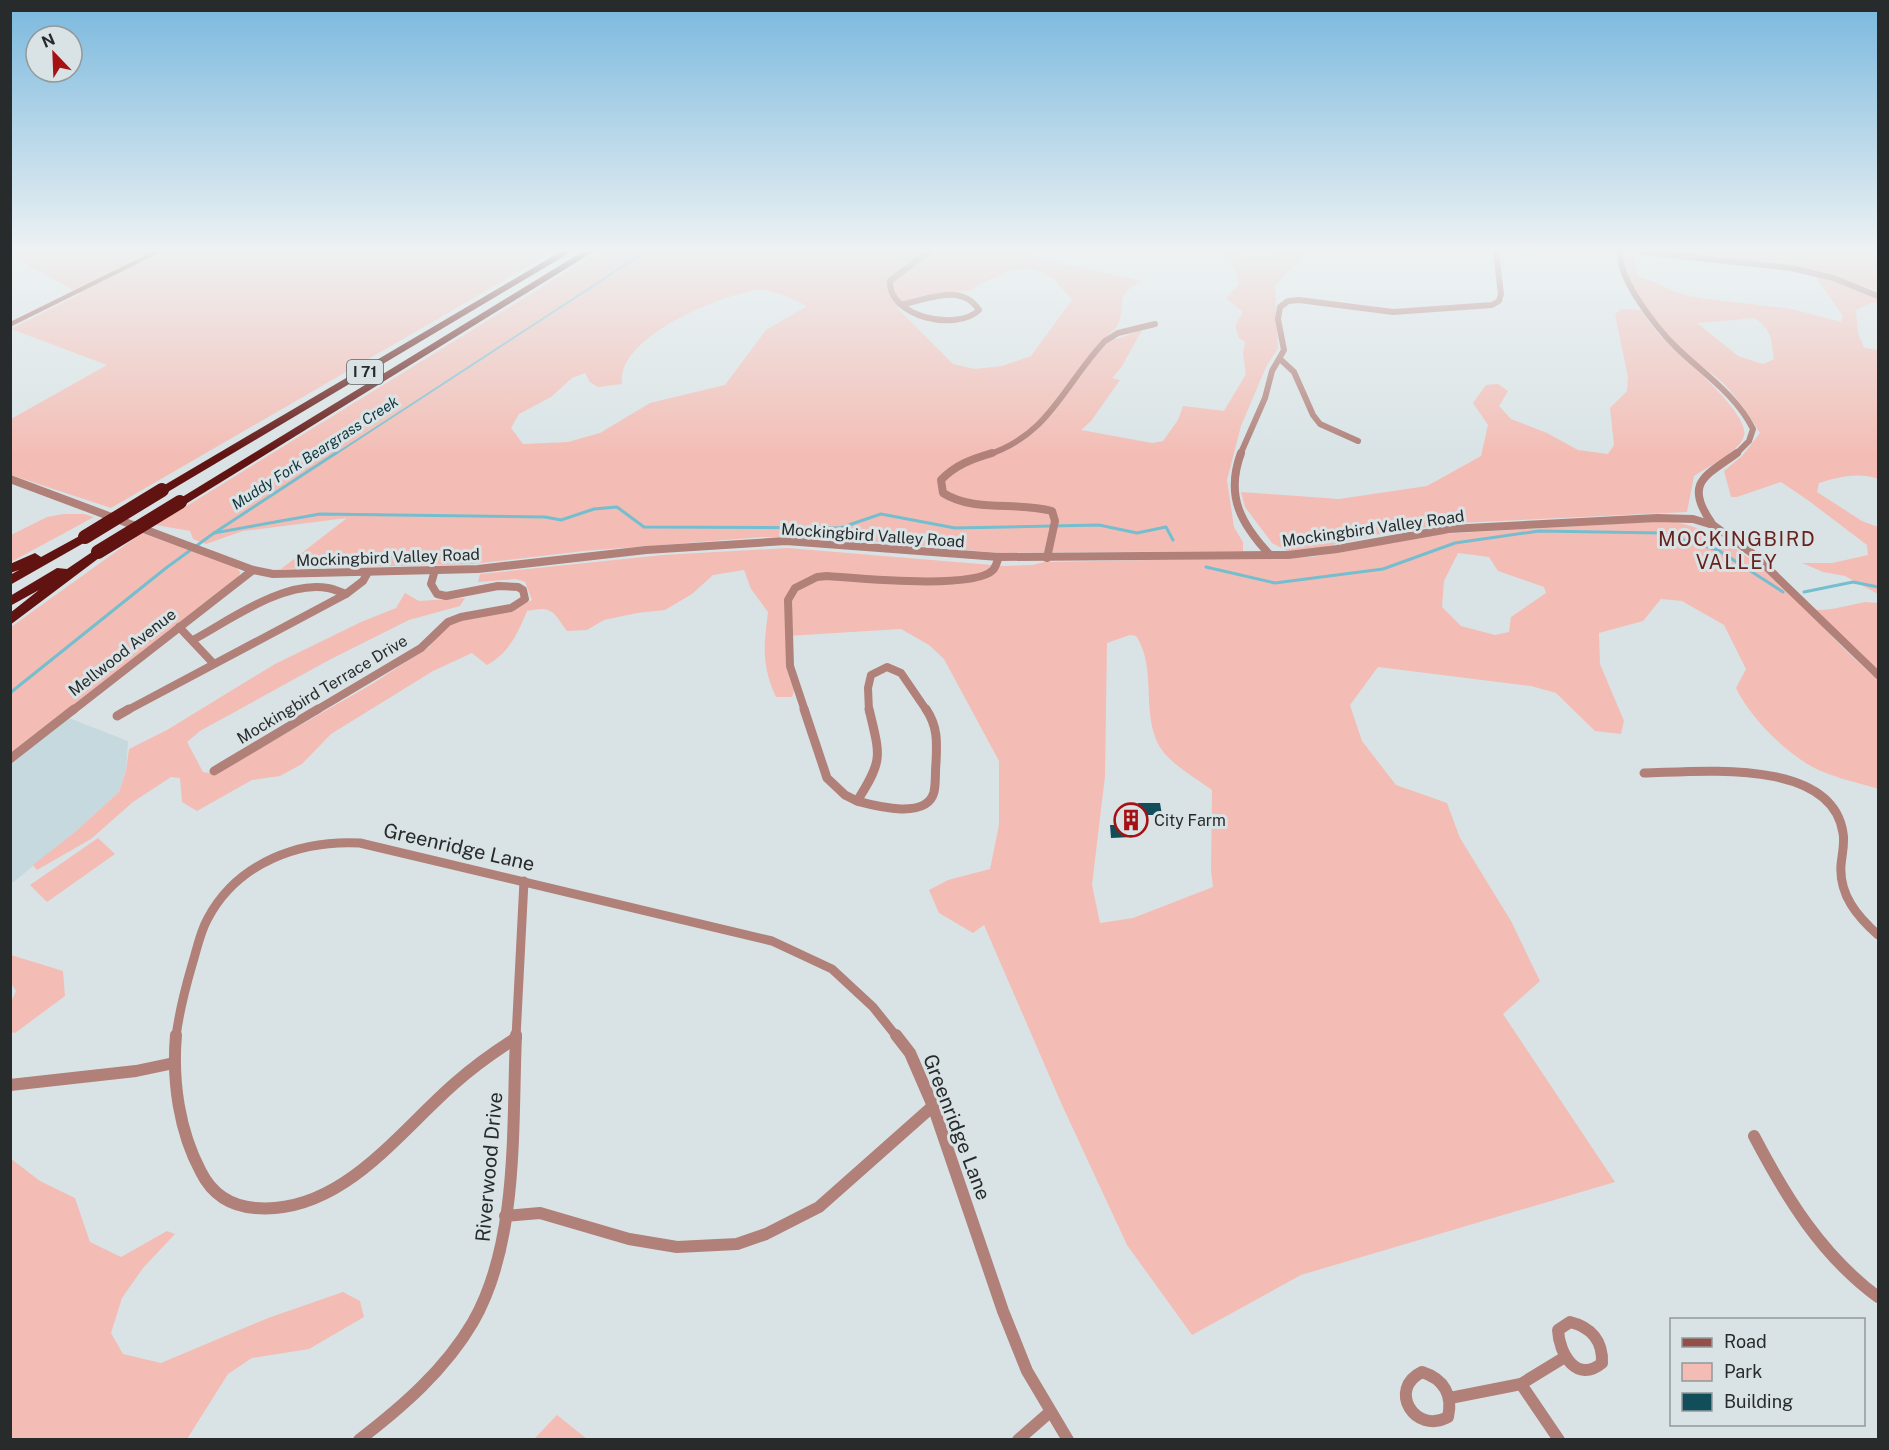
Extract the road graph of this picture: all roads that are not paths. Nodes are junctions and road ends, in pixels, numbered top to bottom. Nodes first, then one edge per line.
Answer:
1 (452, 320) edge
2 (478, 320) edge
3 (1279, 320) edge
4 (1652, 320) edge
5 (1155, 324) dead end
6 (1280, 359) junction
7 (1358, 441) dead end
8 (10, 479) edge
9 (1713, 525) junction
10 (85, 537) junction
11 (98, 552) junction
12 (1270, 555) junction
13 (999, 557) junction
14 (1047, 558) junction
15 (10, 568) edge
16 (253, 570) junction
17 (435, 570) junction
18 (368, 572) junction
19 (10, 581) edge
20 (346, 594) junction
21 (10, 602) edge
22 (10, 620) edge
23 (179, 627) junction
24 (193, 640) junction
25 (213, 663) junction
26 (1878, 675) edge
27 (117, 716) dead end
28 (10, 759) edge
29 (214, 771) dead end
30 (1644, 773) dead end
31 (857, 801) junction
32 (524, 881) junction
33 (1878, 935) edge
34 (516, 1038) junction
35 (174, 1064) junction
36 (10, 1085) edge
37 (933, 1106) junction
38 (1754, 1136) dead end
39 (505, 1216) junction
40 (1878, 1298) edge
41 (1564, 1358) dead end
42 (1521, 1384) junction
43 (1450, 1398) dead end
44 (1050, 1412) junction
45 (359, 1440) edge
46 (1018, 1440) edge
47 (1068, 1440) edge
48 (1558, 1440) edge

1 - 10 highway, I 71, bridge
2 - 11 highway, I 71, bridge
3 - 6 street
4 - 9 street, Mockingbird Valley Road
5 - 14 street
6 - 7 street
6 - 12 street
8 - 16 street, Mockingbird Valley Road
9 - 12 street, Mockingbird Valley Road
9 - 26 street, Mockingbird Valley Road
10 - 15 highway
10 - 19 highway, I 71
11 - 21 highway, I 71
11 - 22 highway
12 - 14 street, Mockingbird Valley Road
13 - 14 street, Mockingbird Valley Road
13 - 17 street, Mockingbird Valley Road
13 - 31 street
16 - 18 street, Mockingbird Valley Road
16 - 23 street, Mellwood Avenue
17 - 18 street, Mockingbird Valley Road
17 - 29 street, Mockingbird Terrace Drive
18 - 20 street
20 - 24 street
20 - 25 street
23 - 24 street
23 - 28 street, Mellwood Avenue
24 - 25 street
25 - 27 street
30 - 33 street
31 - 31 street
32 - 34 street, Riverwood Drive
32 - 35 street, Greenridge Lane
32 - 37 street, Greenridge Lane
34 - 35 street, Greenridge Lane
34 - 39 street, Riverwood Drive
35 - 36 street
37 - 39 street
37 - 44 street, Greenridge Lane
38 - 40 street
39 - 45 street, Riverwood Drive
41 - 42 street
42 - 43 street
42 - 48 street
44 - 46 street
44 - 47 street, Greenridge Lane

